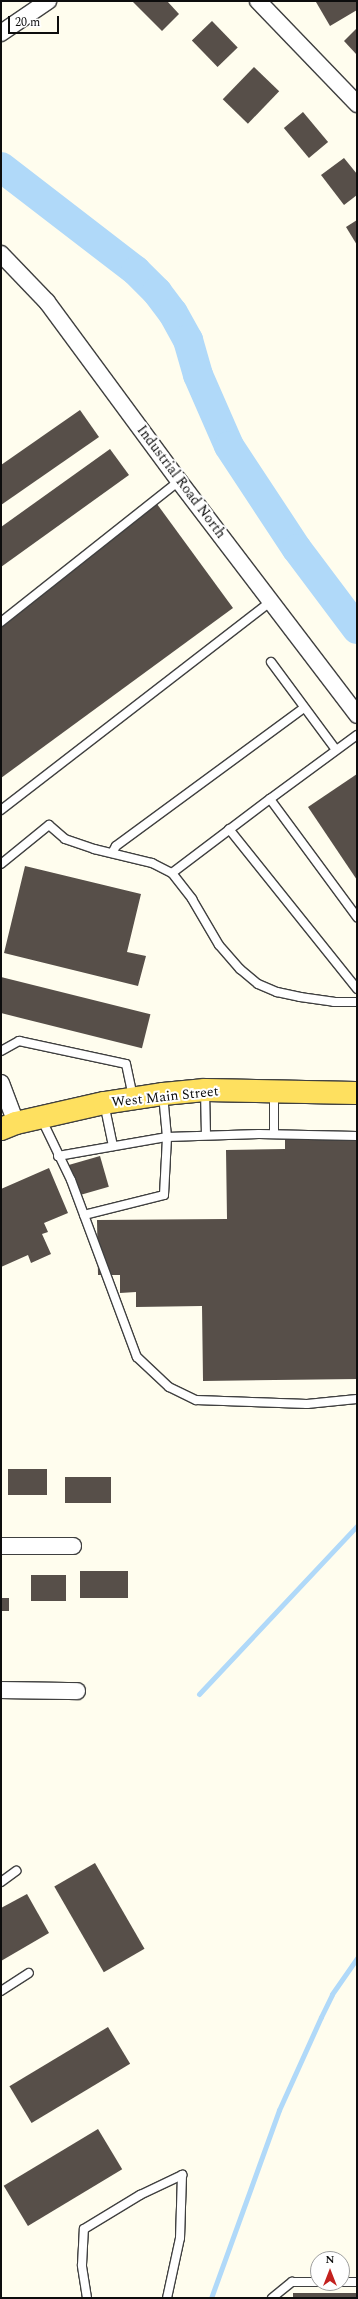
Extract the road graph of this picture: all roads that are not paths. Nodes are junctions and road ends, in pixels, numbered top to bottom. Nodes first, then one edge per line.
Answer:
1 (48, 1) edge
2 (258, 1) edge
3 (1, 33) edge
4 (357, 104) edge
5 (1, 254) edge
6 (179, 481) junction
7 (271, 601) junction
8 (1, 622) edge
9 (271, 662) dead end
10 (304, 708) junction
11 (357, 715) edge
12 (357, 735) edge
13 (336, 750) junction
14 (270, 799) junction
15 (1, 810) edge
16 (229, 829) junction
17 (112, 853) junction
18 (1, 864) edge
19 (172, 873) junction
20 (357, 917) edge
21 (357, 989) edge
22 (357, 1002) edge
23 (1, 1051) edge
24 (1, 1083) edge
25 (205, 1090) junction
26 (274, 1092) junction
27 (357, 1093) edge
28 (163, 1094) junction
29 (133, 1099) junction
30 (104, 1102) junction
31 (40, 1117) junction
32 (8, 1126) edge
33 (274, 1134) junction
34 (206, 1135) junction
35 (357, 1136) edge
36 (167, 1137) junction
37 (113, 1146) junction
38 (58, 1156) junction
39 (84, 1214) junction
40 (357, 1399) edge
41 (1, 1546) edge
42 (73, 1546) dead end
43 (1, 1690) edge
44 (77, 1690) dead end
45 (16, 1871) dead end
46 (1, 1882) edge
47 (29, 1973) dead end
48 (1, 1991) edge
49 (310, 2282) edge
50 (87, 2298) edge
51 (167, 2298) edge
52 (272, 2298) edge

1 - 3 street
2 - 4 street
5 - 6 street, Industrial Road North
6 - 7 street, Industrial Road North
6 - 8 lane
7 - 11 street, Industrial Road North
7 - 15 lane
9 - 10 lane
10 - 13 lane
10 - 17 lane
12 - 13 lane
13 - 14 lane
14 - 16 lane
14 - 20 lane
16 - 19 lane
16 - 21 lane
17 - 18 lane
17 - 19 lane
19 - 22 lane
23 - 29 lane
24 - 32 street
25 - 26 main road, West Main Street
25 - 28 main road, West Main Street
25 - 34 lane
26 - 27 main road, West Main Street
26 - 33 lane
28 - 29 main road, West Main Street
28 - 36 lane
29 - 30 main road, West Main Street
30 - 31 main road, West Main Street
30 - 37 lane
31 - 32 main road, West Main Street
31 - 38 lane
33 - 34 lane
33 - 35 lane
34 - 36 lane
36 - 37 lane
36 - 39 lane
37 - 38 lane
38 - 39 lane
39 - 40 lane
41 - 42 street
43 - 44 street
45 - 46 lane
47 - 48 lane
49 - 52 lane
50 - 51 lane

